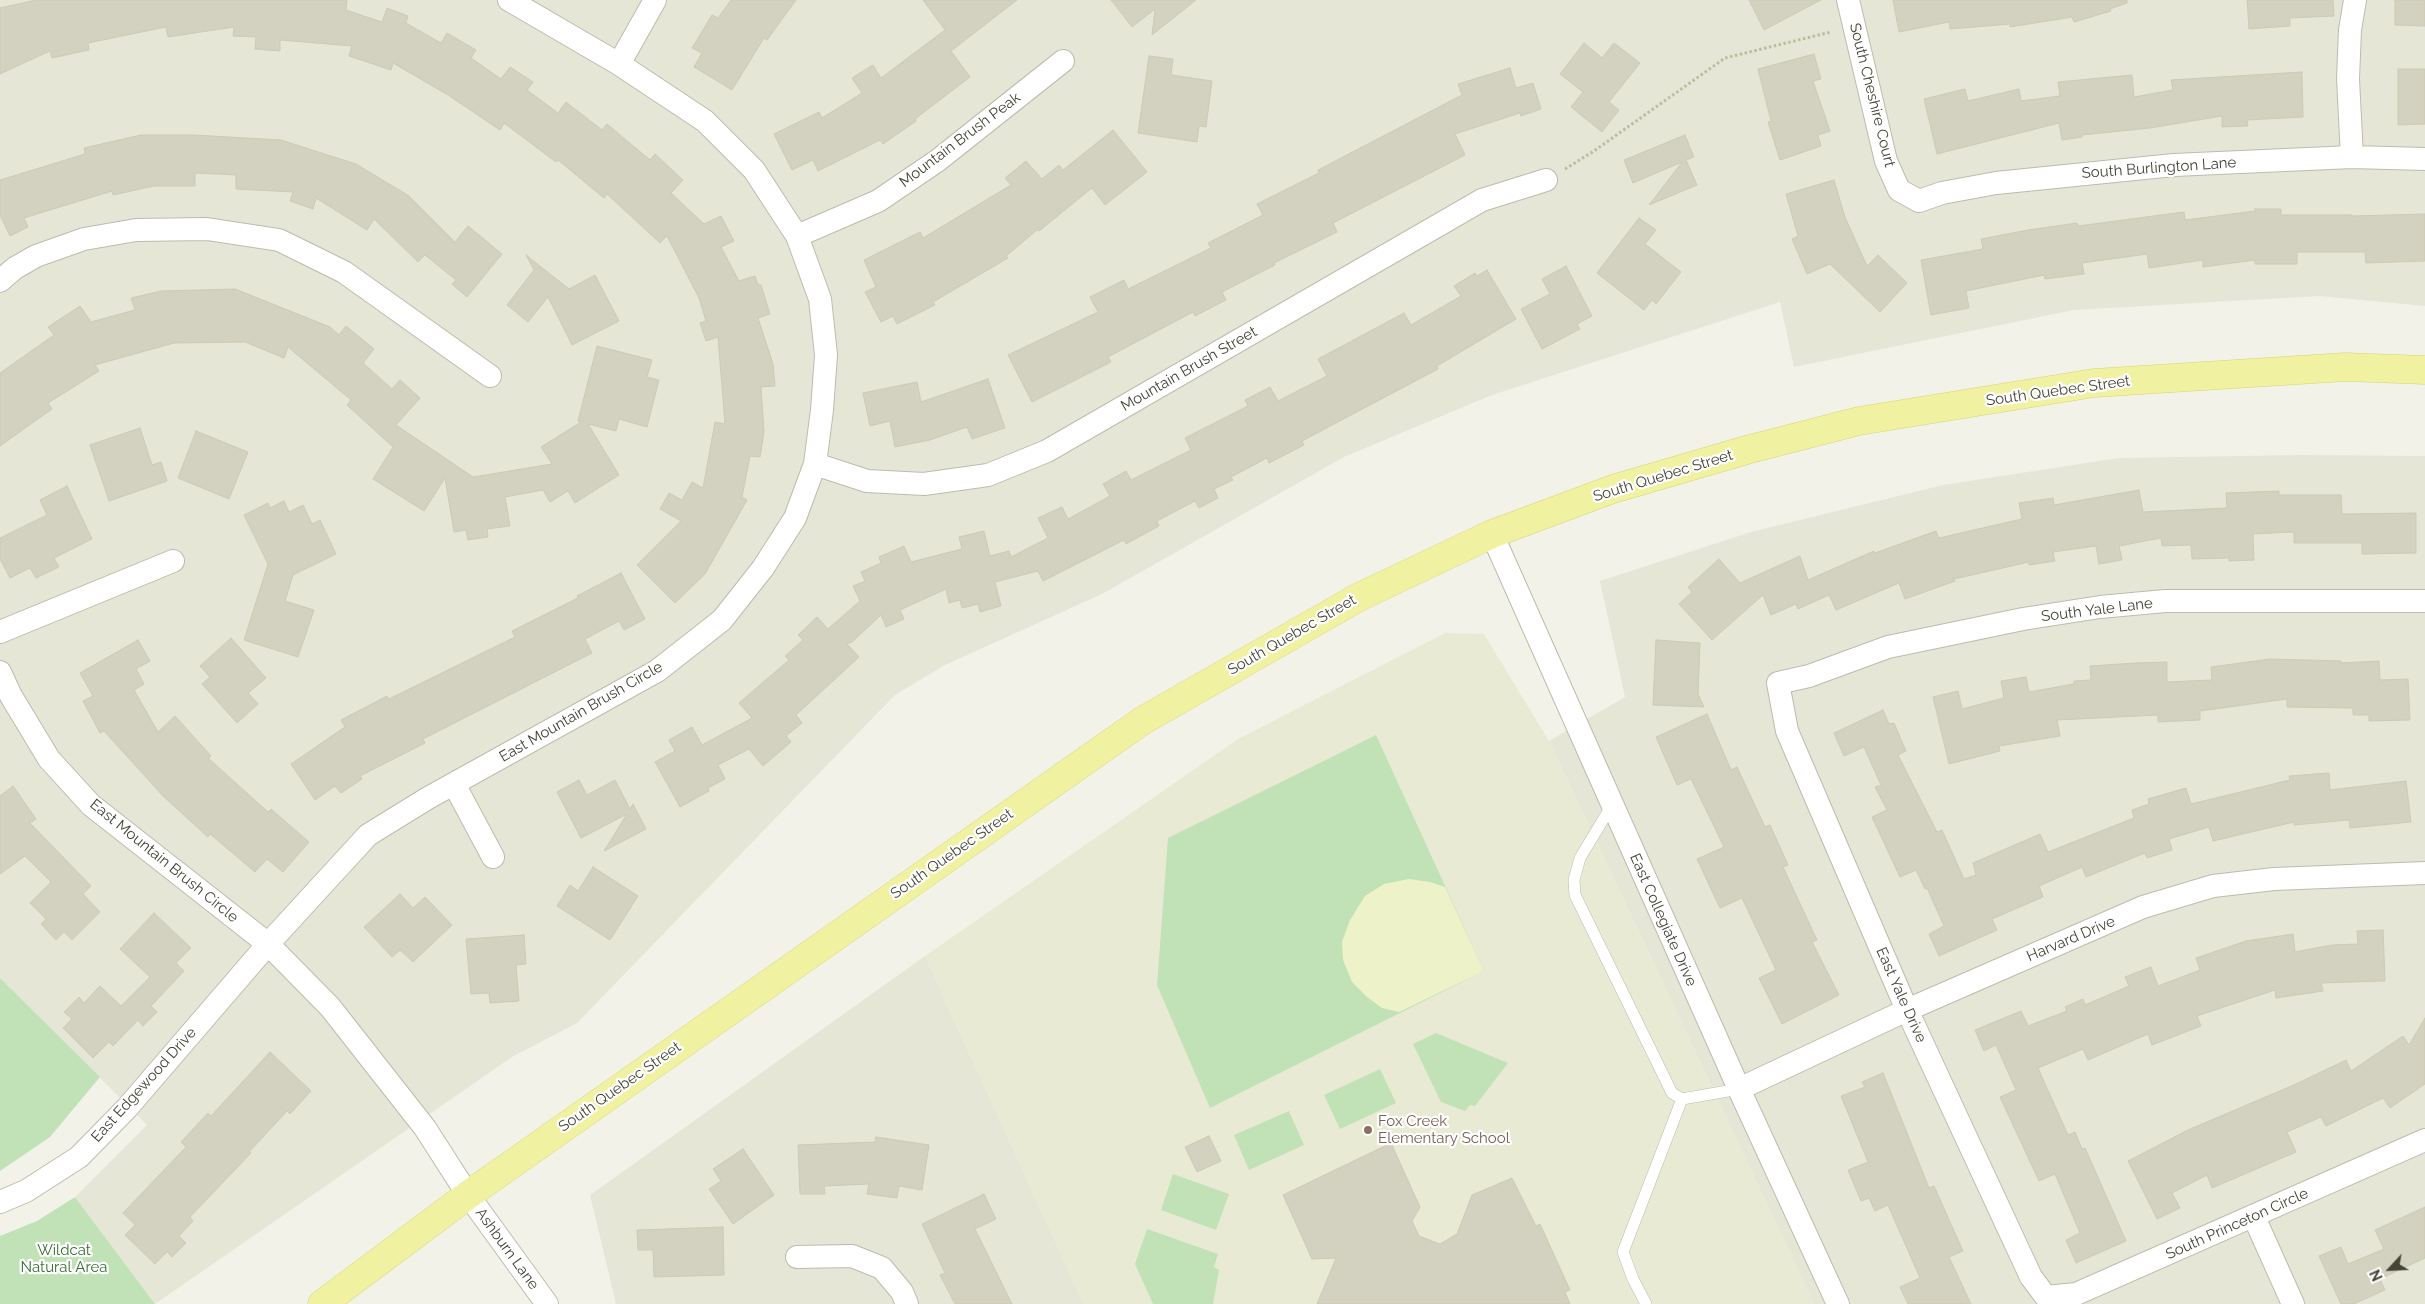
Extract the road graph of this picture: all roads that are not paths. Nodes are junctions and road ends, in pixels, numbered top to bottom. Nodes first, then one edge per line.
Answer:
1 (509, 0) edge
2 (655, 0) edge
3 (1848, 0) edge
4 (2355, 0) edge
5 (1063, 61) dead end
6 (619, 64) junction
7 (2352, 157) junction
8 (2425, 159) edge
9 (1546, 180) road end
10 (1899, 190) joint
11 (797, 236) junction
12 (0, 281) edge
13 (2425, 370) edge
14 (490, 376) dead end
15 (814, 464) junction
16 (1492, 534) junction
17 (173, 561) dead end
18 (2425, 601) edge
19 (0, 632) edge
20 (0, 672) edge
21 (1778, 683) joint
22 (454, 784) junction
23 (1612, 805) junction
24 (494, 857) dead end
25 (2425, 873) edge
26 (268, 944) junction
27 (1907, 1010) junction
28 (1739, 1089) junction
29 (1682, 1099) junction
30 (2425, 1140) edge
31 (468, 1194) junction
32 (0, 1202) edge
33 (2254, 1217) junction
34 (797, 1257) dead end
35 (2046, 1298) joint
36 (322, 1304) edge
37 (547, 1304) edge
38 (907, 1304) edge
39 (1646, 1304) edge
40 (1838, 1304) edge
41 (2293, 1304) edge

1 - 6 street, East Mountain Brush Circle
2 - 6 street
3 - 10 street, South Cheshire Court
4 - 7 street
5 - 11 street, Mountain Brush Peak
6 - 11 street, East Mountain Brush Circle
7 - 8 street, South Burlington Lane
7 - 10 street, South Burlington Lane
9 - 15 street, Mountain Brush Street
11 - 15 street, East Mountain Brush Circle
12 - 14 street
13 - 16 main road, South Quebec Street
15 - 22 street, East Mountain Brush Circle
16 - 23 street, East Collegiate Drive
16 - 31 main road, South Quebec Street
17 - 19 street
18 - 21 street, South Yale Lane
20 - 26 street, East Mountain Brush Circle
21 - 27 street, East Yale Drive
22 - 24 street
22 - 26 street, East Mountain Brush Circle
23 - 28 street, East Collegiate Drive
23 - 29 lane
25 - 27 street, Harvard Drive
26 - 31 street, East Mountain Brush Circle
26 - 32 street, East Edgewood Drive
27 - 28 street, Harvard Drive
27 - 35 street, East Yale Drive
28 - 29 lane
28 - 40 street, East Collegiate Drive
29 - 39 lane
30 - 33 street, South Princeton Circle
31 - 36 main road, South Quebec Street
31 - 37 street, Ashburn Lane
33 - 35 street, South Princeton Circle
33 - 41 street
34 - 38 street

